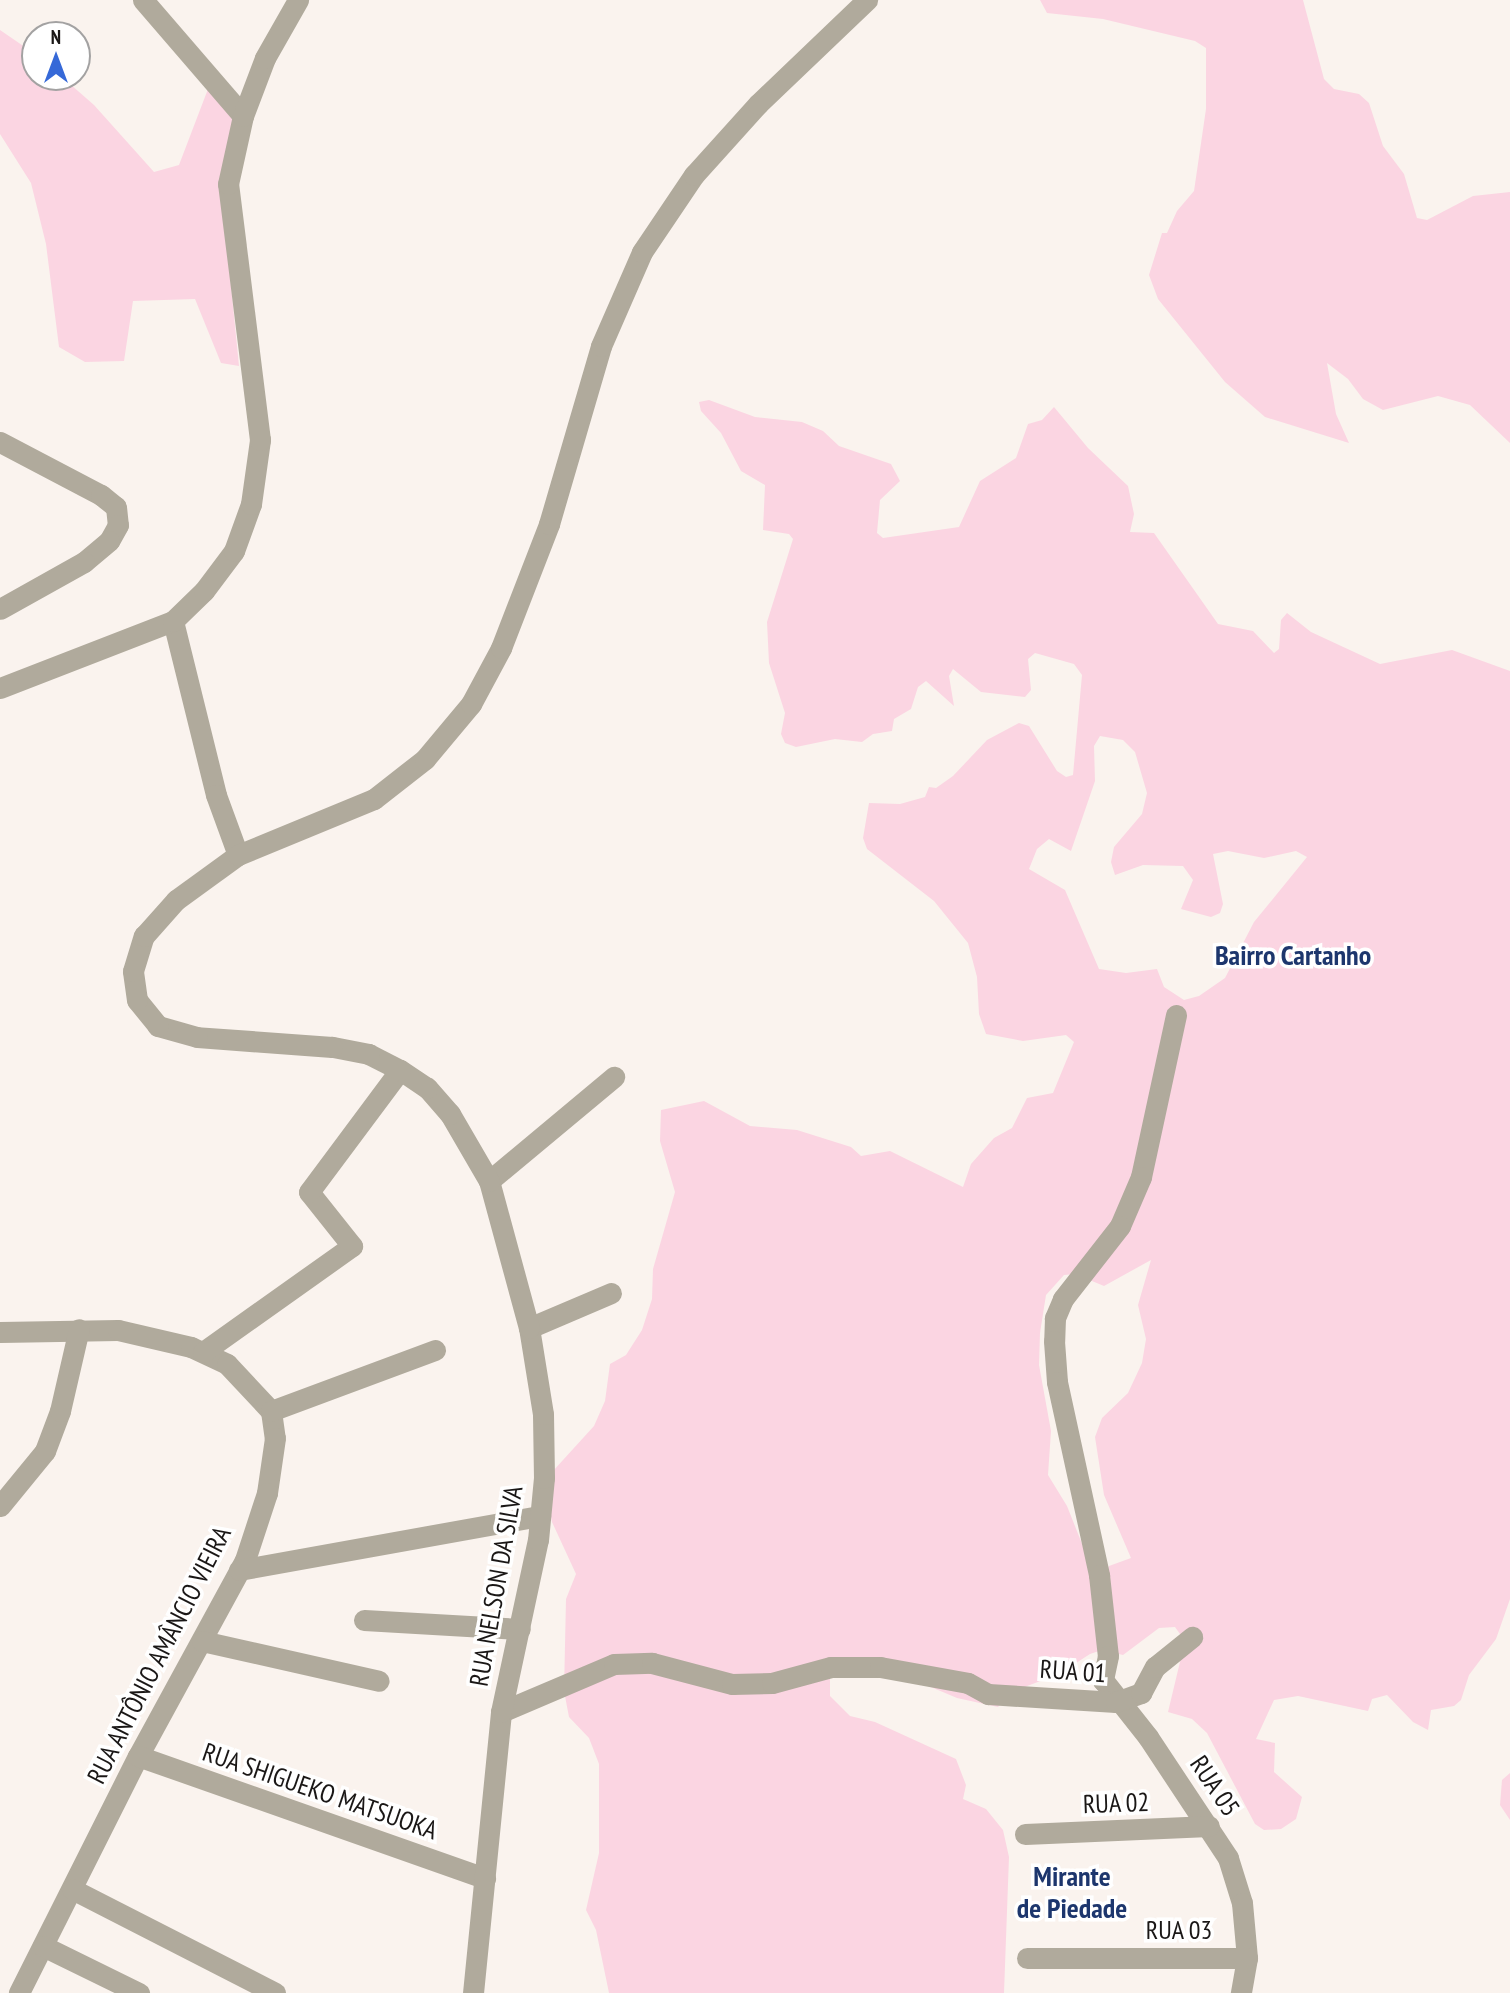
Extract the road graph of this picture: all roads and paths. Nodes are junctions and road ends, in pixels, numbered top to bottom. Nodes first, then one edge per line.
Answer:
1 (143, 0) edge
2 (298, 0) edge
3 (867, 0) edge
4 (243, 116) junction
5 (0, 442) edge
6 (0, 609) edge
7 (173, 621) junction
8 (0, 688) edge
9 (238, 855) junction
10 (1176, 1015) dead end
11 (400, 1070) junction
12 (614, 1077) dead end
13 (489, 1181) junction
14 (611, 1293) dead end
15 (529, 1328) junction
16 (79, 1329) junction
17 (0, 1332) edge
18 (435, 1350) dead end
19 (203, 1352) junction
20 (271, 1411) junction
21 (0, 1506) edge
22 (540, 1516) junction
23 (239, 1570) junction
24 (364, 1620) dead end
25 (520, 1629) junction
26 (1192, 1637) dead end
27 (202, 1641) junction
28 (379, 1681) dead end
29 (1116, 1702) junction
30 (501, 1712) junction
31 (138, 1756) junction
32 (1209, 1826) junction
33 (1025, 1834) dead end
34 (485, 1878) junction
35 (72, 1889) junction
36 (43, 1946) junction
37 (1027, 1958) dead end
38 (1247, 1958) junction
39 (19, 1993) edge
40 (139, 1993) edge
41 (275, 1993) edge
42 (473, 1993) edge
43 (1241, 1993) edge

1 - 4 street
2 - 4 street
3 - 9 street, RUA NELSON DA SILVA
4 - 7 street
5 - 6 street
7 - 8 street
7 - 9 street
9 - 11 street, RUA NELSON DA SILVA
10 - 29 street, RUA 05
11 - 13 street, RUA NELSON DA SILVA
11 - 19 street
12 - 13 street
13 - 15 street, RUA NELSON DA SILVA
14 - 15 street
15 - 22 street, RUA NELSON DA SILVA
16 - 17 street
16 - 19 street
16 - 21 street
18 - 20 street
19 - 20 street
20 - 23 street, RUA ANTÔNIO AMÂNCIO VIEIRA
22 - 23 street
22 - 25 street, RUA NELSON DA SILVA
23 - 27 street, RUA ANTÔNIO AMÂNCIO VIEIRA
24 - 25 street
25 - 30 street, RUA NELSON DA SILVA
26 - 29 street, RUA 01
27 - 28 street
27 - 31 street, RUA ANTÔNIO AMÂNCIO VIEIRA
29 - 30 street, RUA 01
29 - 32 street, RUA 05
30 - 34 street, RUA NELSON DA SILVA
31 - 34 street, RUA SHIGUEKO MATSUOKA
31 - 35 street, RUA ANTÔNIO AMÂNCIO VIEIRA
32 - 33 street, RUA 02
32 - 38 street, RUA 05
34 - 42 street, RUA NELSON DA SILVA
35 - 36 street, RUA ANTÔNIO AMÂNCIO VIEIRA
35 - 41 street
36 - 39 street, RUA ANTÔNIO AMÂNCIO VIEIRA
36 - 40 street
37 - 38 street, RUA 03
38 - 43 street, RUA 05

